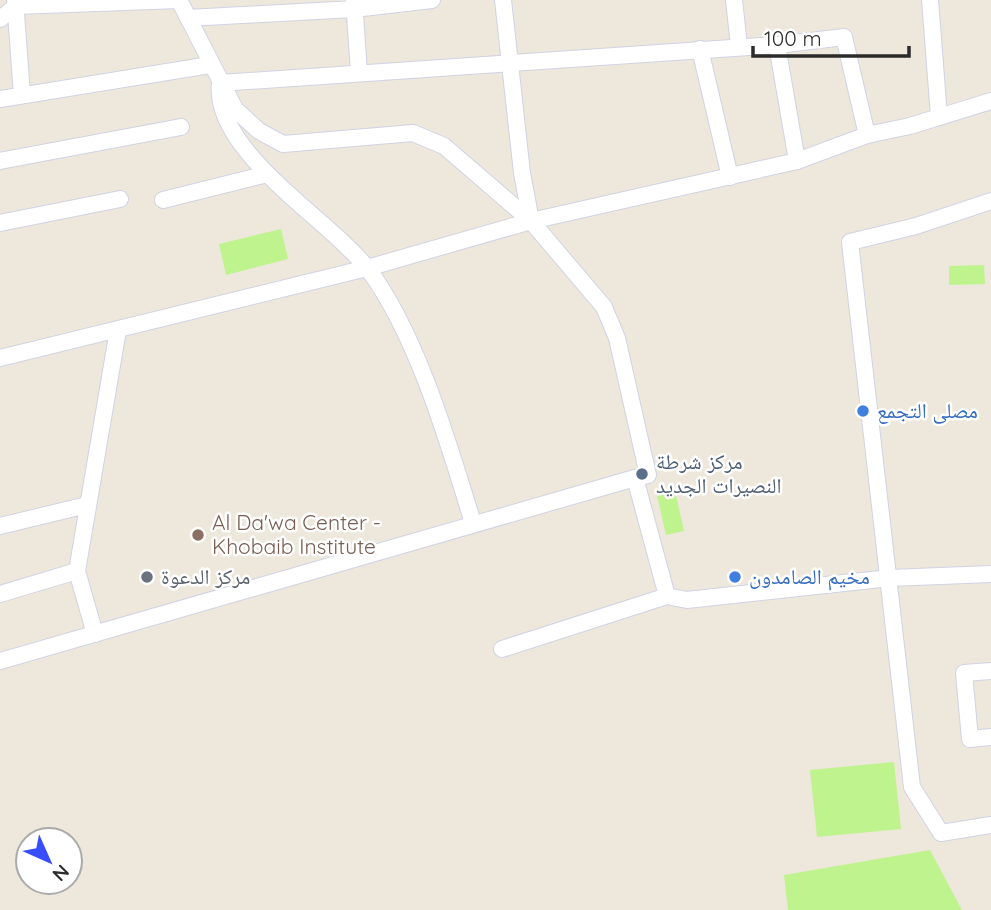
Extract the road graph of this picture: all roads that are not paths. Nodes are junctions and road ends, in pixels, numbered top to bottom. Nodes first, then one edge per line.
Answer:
1 (179, 0) edge
2 (432, 0) edge
3 (503, 0) edge
4 (734, 0) edge
5 (930, 0) edge
6 (16, 3) edge
7 (354, 4) edge
8 (188, 18) junction
9 (0, 19) edge
10 (777, 45) junction
11 (739, 46) junction
12 (700, 49) junction
13 (511, 62) junction
14 (210, 65) junction
15 (359, 72) junction
16 (220, 83) junction
17 (22, 95) junction
18 (0, 99) edge
19 (991, 100) edge
20 (939, 117) junction
21 (181, 127) dead end
22 (867, 135) junction
23 (0, 161) edge
24 (797, 161) junction
25 (267, 174) junction
26 (730, 177) junction
27 (120, 199) dead end
28 (163, 200) dead end
29 (991, 201) edge
30 (531, 221) junction
31 (0, 223) edge
32 (367, 268) junction
33 (118, 330) junction
34 (0, 358) edge
35 (635, 478) junction
36 (87, 505) junction
37 (473, 523) junction
38 (0, 526) edge
39 (77, 571) junction
40 (991, 574) edge
41 (890, 578) junction
42 (0, 594) edge
43 (667, 596) junction
44 (95, 635) junction
45 (502, 649) dead end
46 (0, 661) edge
47 (991, 671) edge
48 (991, 737) edge
49 (991, 825) edge

1 - 6 street
1 - 8 street
2 - 7 street
3 - 13 street
4 - 11 street
5 - 20 street
6 - 9 street
6 - 17 street
7 - 8 street
7 - 15 street
8 - 14 street
10 - 11 street
10 - 22 street
10 - 24 street
11 - 12 street
12 - 13 street
12 - 26 street
13 - 15 street
13 - 30 street
14 - 16 street
14 - 17 street
15 - 16 street
16 - 25 street
16 - 30 street
17 - 18 street
19 - 20 street
20 - 22 street
21 - 23 street
22 - 24 street
24 - 26 street
25 - 28 street
25 - 32 street
26 - 30 street
27 - 31 street
29 - 41 street
30 - 32 street
30 - 35 street
32 - 33 street
32 - 37 street
33 - 34 street
33 - 36 street
35 - 37 street
35 - 43 street
36 - 38 street
36 - 39 street
37 - 44 street
39 - 42 street
39 - 44 street
40 - 41 street
41 - 43 street
41 - 49 street
43 - 45 street
44 - 46 street
47 - 48 street

